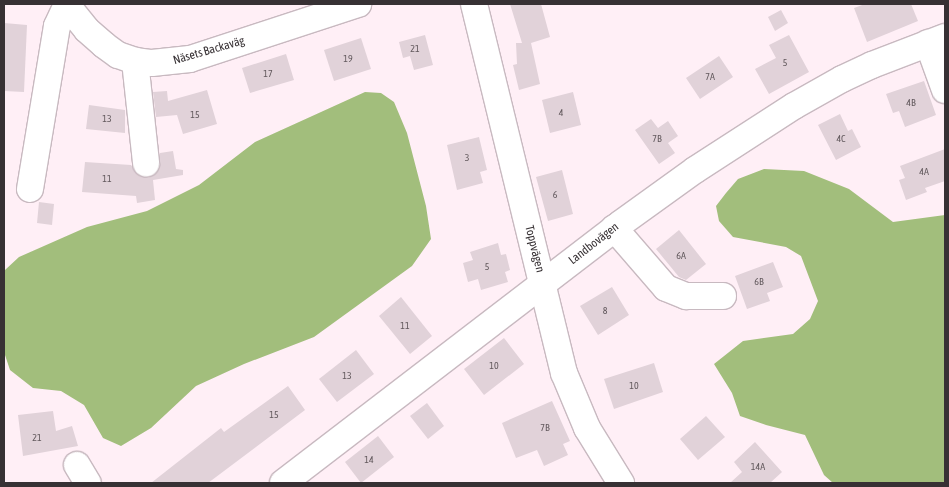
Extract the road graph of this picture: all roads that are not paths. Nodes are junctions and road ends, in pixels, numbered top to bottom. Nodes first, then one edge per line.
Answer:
1 (67, 4) edge
2 (474, 4) edge
3 (345, 6) edge
4 (937, 40) edge
5 (135, 61) junction
6 (945, 90) edge
7 (146, 163) dead end
8 (30, 189) dead end
9 (614, 228) junction
10 (542, 285) junction
11 (723, 296) dead end
12 (283, 483) edge
13 (621, 483) edge

1 - 5 street, Näsets Backaväg
1 - 8 street
2 - 10 street, Toppvägen
3 - 5 street, Näsets Backaväg
4 - 6 street, Landbovägen
4 - 9 street, Landbovägen
5 - 7 street
9 - 10 street, Landbovägen
9 - 11 street
10 - 12 street, Landbovägen
10 - 13 street, Toppvägen

